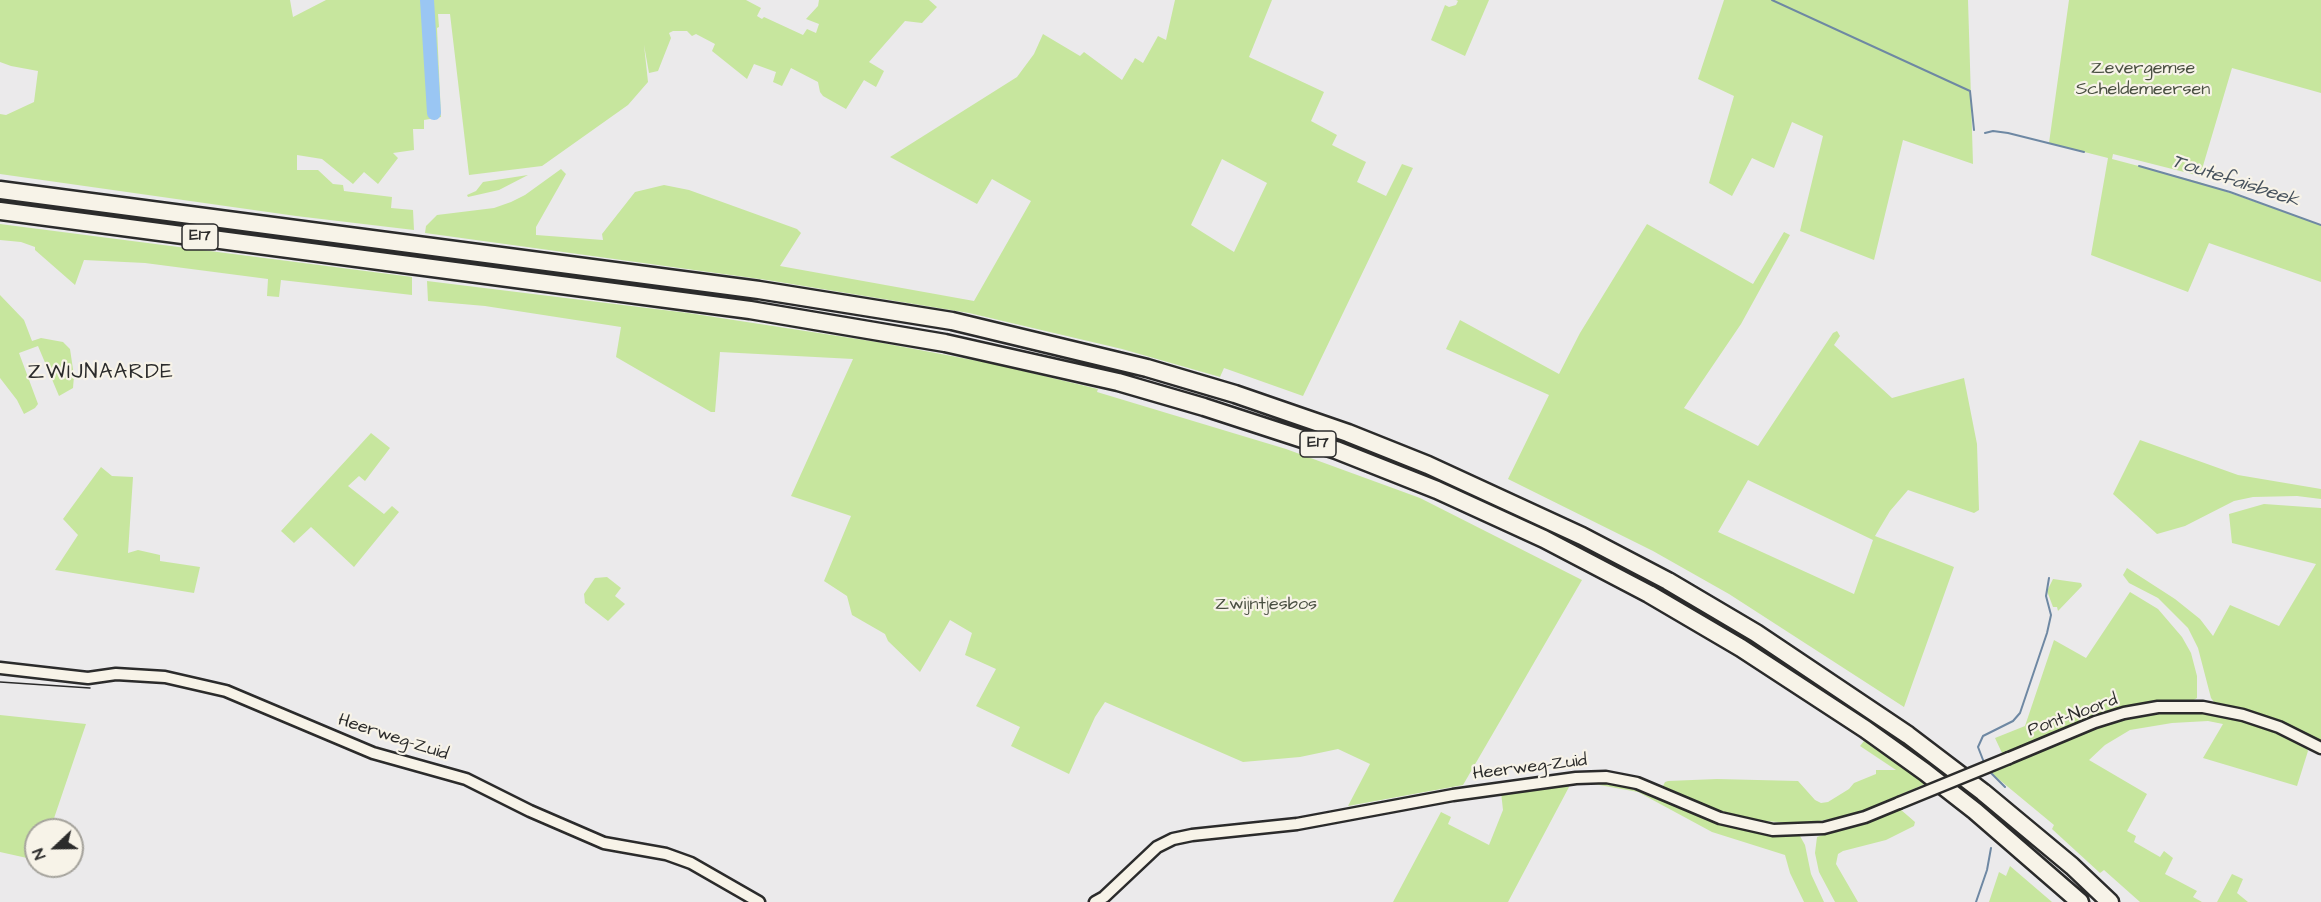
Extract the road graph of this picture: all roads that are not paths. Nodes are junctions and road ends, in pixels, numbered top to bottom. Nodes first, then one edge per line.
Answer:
1 (0, 190) edge
2 (0, 211) edge
3 (0, 668) edge
4 (2321, 748) edge
5 (2009, 758) joint
6 (759, 902) edge
7 (1095, 902) edge
8 (2080, 902) edge
9 (2110, 902) edge

1 - 9 highway, E17
2 - 8 highway, E17
3 - 6 street, Heerweg-Zuid
4 - 5 street, Pont-Noord
5 - 7 street, Heerweg-Zuid, bridge

